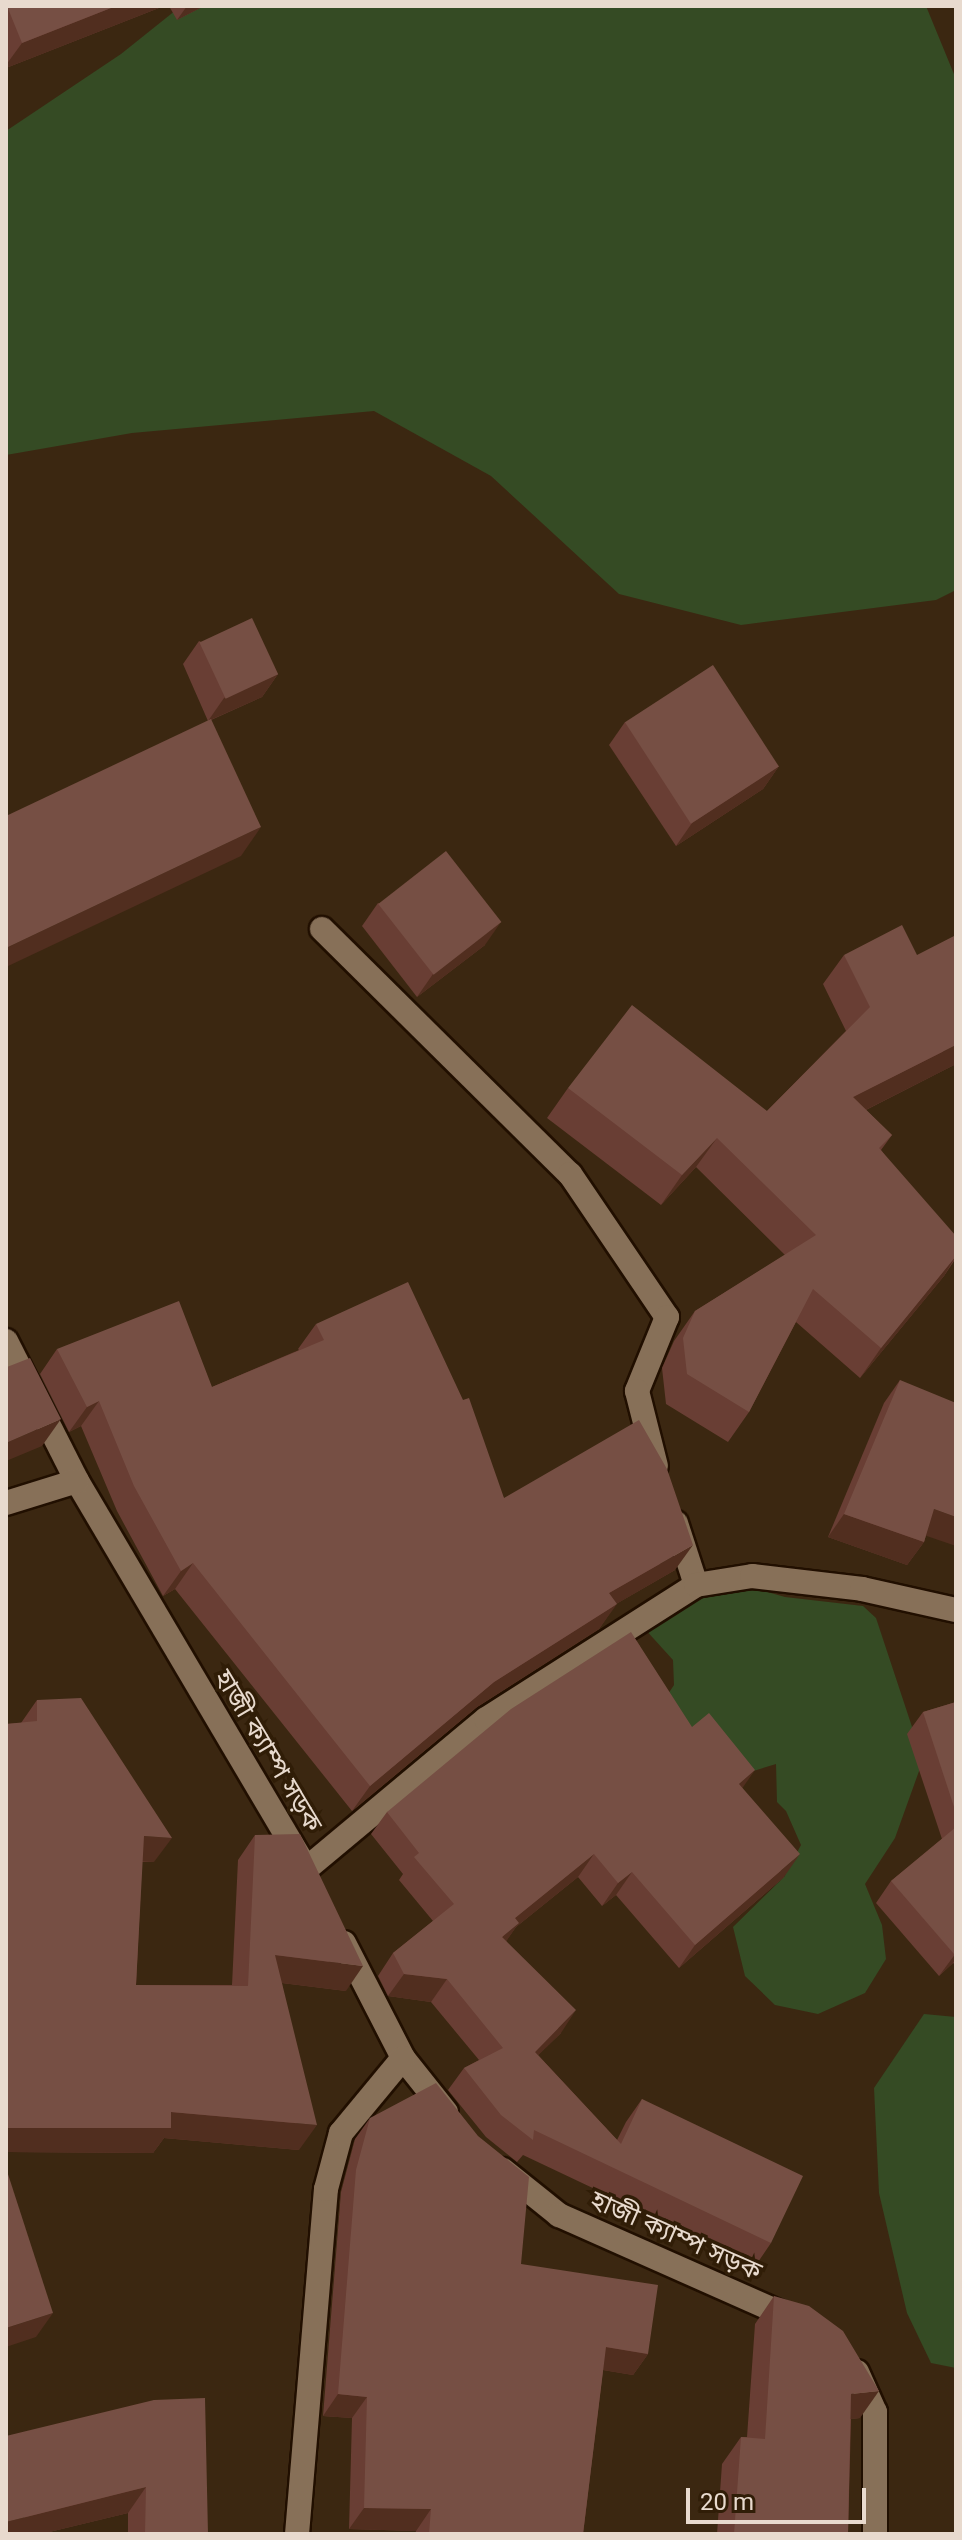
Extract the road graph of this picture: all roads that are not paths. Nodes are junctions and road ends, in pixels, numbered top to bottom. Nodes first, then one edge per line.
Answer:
1 (322, 929) dead end
2 (6, 1341) edge
3 (77, 1481) junction
4 (6, 1503) edge
5 (696, 1585) junction
6 (956, 1610) edge
7 (306, 1869) junction
8 (320, 1896) edge
9 (334, 1923) edge
10 (403, 2058) junction
11 (466, 2137) edge
12 (487, 2157) edge
13 (822, 2338) edge
14 (844, 2358) edge
15 (297, 2534) edge
16 (875, 2534) edge

1 - 5 street
2 - 3 street, হাজী ক্যাম্প সড়ক
3 - 4 street
3 - 7 street, হাজী ক্যাম্প সড়ক
5 - 6 street
5 - 7 street
7 - 8 street, হাজী ক্যাম্প সড়ক
9 - 10 street
10 - 11 street
10 - 15 street
12 - 13 street, হাজী ক্যাম্প সড়ক
14 - 16 street

